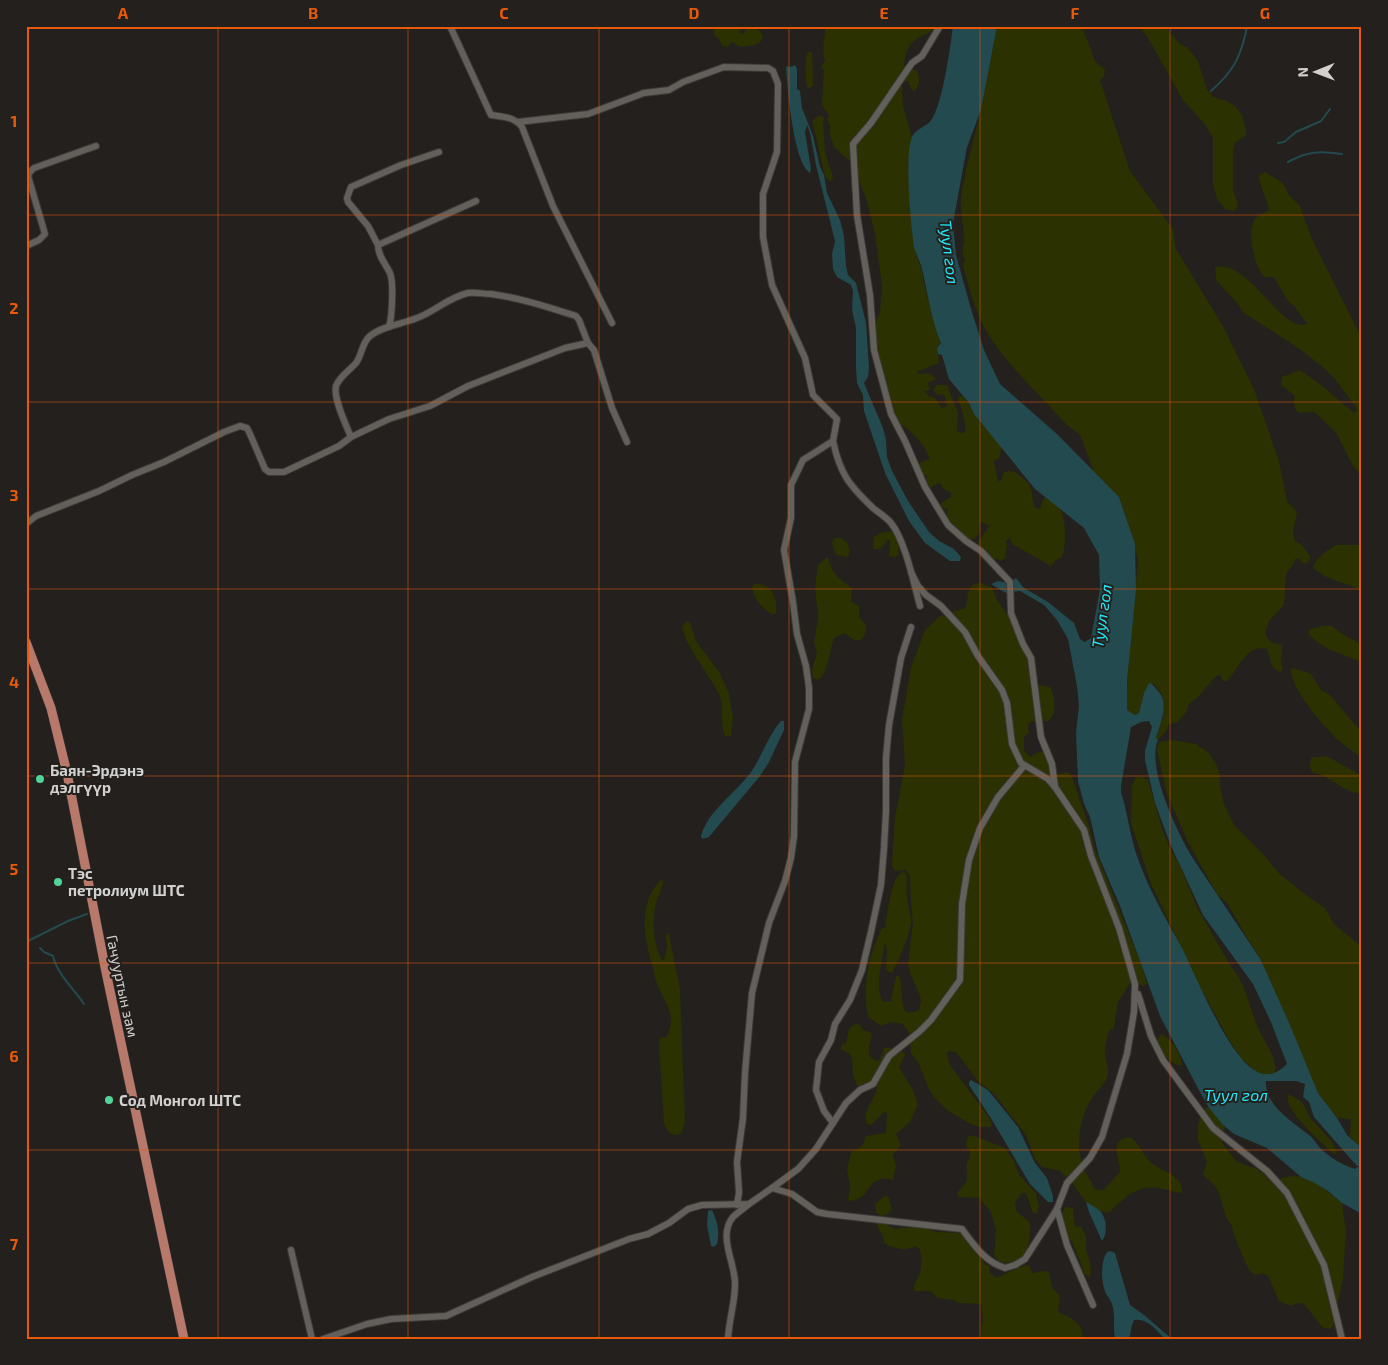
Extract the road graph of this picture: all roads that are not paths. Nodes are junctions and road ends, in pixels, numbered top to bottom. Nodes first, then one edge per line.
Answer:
1 (450, 26) edge
2 (940, 26) edge
3 (518, 122) junction
4 (96, 146) dead end
5 (439, 152) dead end
6 (476, 201) dead end
7 (378, 245) junction
8 (26, 246) edge
9 (612, 323) dead end
10 (388, 327) junction
11 (588, 343) junction
12 (351, 437) junction
13 (833, 441) junction
14 (627, 442) dead end
15 (26, 524) edge
16 (911, 572) junction
17 (920, 606) dead end
18 (911, 627) dead end
19 (26, 642) edge
20 (1024, 766) junction
21 (1055, 787) junction
22 (1135, 984) junction
23 (833, 1122) junction
24 (772, 1188) junction
25 (749, 1204) junction
26 (737, 1205) junction
27 (1057, 1209) junction
28 (291, 1250) dead end
29 (1093, 1305) dead end
30 (184, 1339) edge
31 (312, 1339) edge
32 (323, 1339) edge
33 (728, 1339) edge
34 (1342, 1339) edge

1 - 3 street
2 - 21 street
3 - 9 street
3 - 13 street
4 - 8 street
5 - 7 street
6 - 7 street
7 - 10 street
10 - 11 street
10 - 12 street
11 - 12 street
11 - 14 street
12 - 15 street
13 - 16 street
13 - 26 street
16 - 17 street
16 - 20 street
18 - 23 street
19 - 30 main road, Гачууртын зам
20 - 21 street
20 - 23 street
21 - 22 street
22 - 27 street
22 - 34 street
23 - 24 street
24 - 25 street
24 - 27 street
25 - 26 street
25 - 33 street
26 - 32 street
27 - 29 street
28 - 31 street

